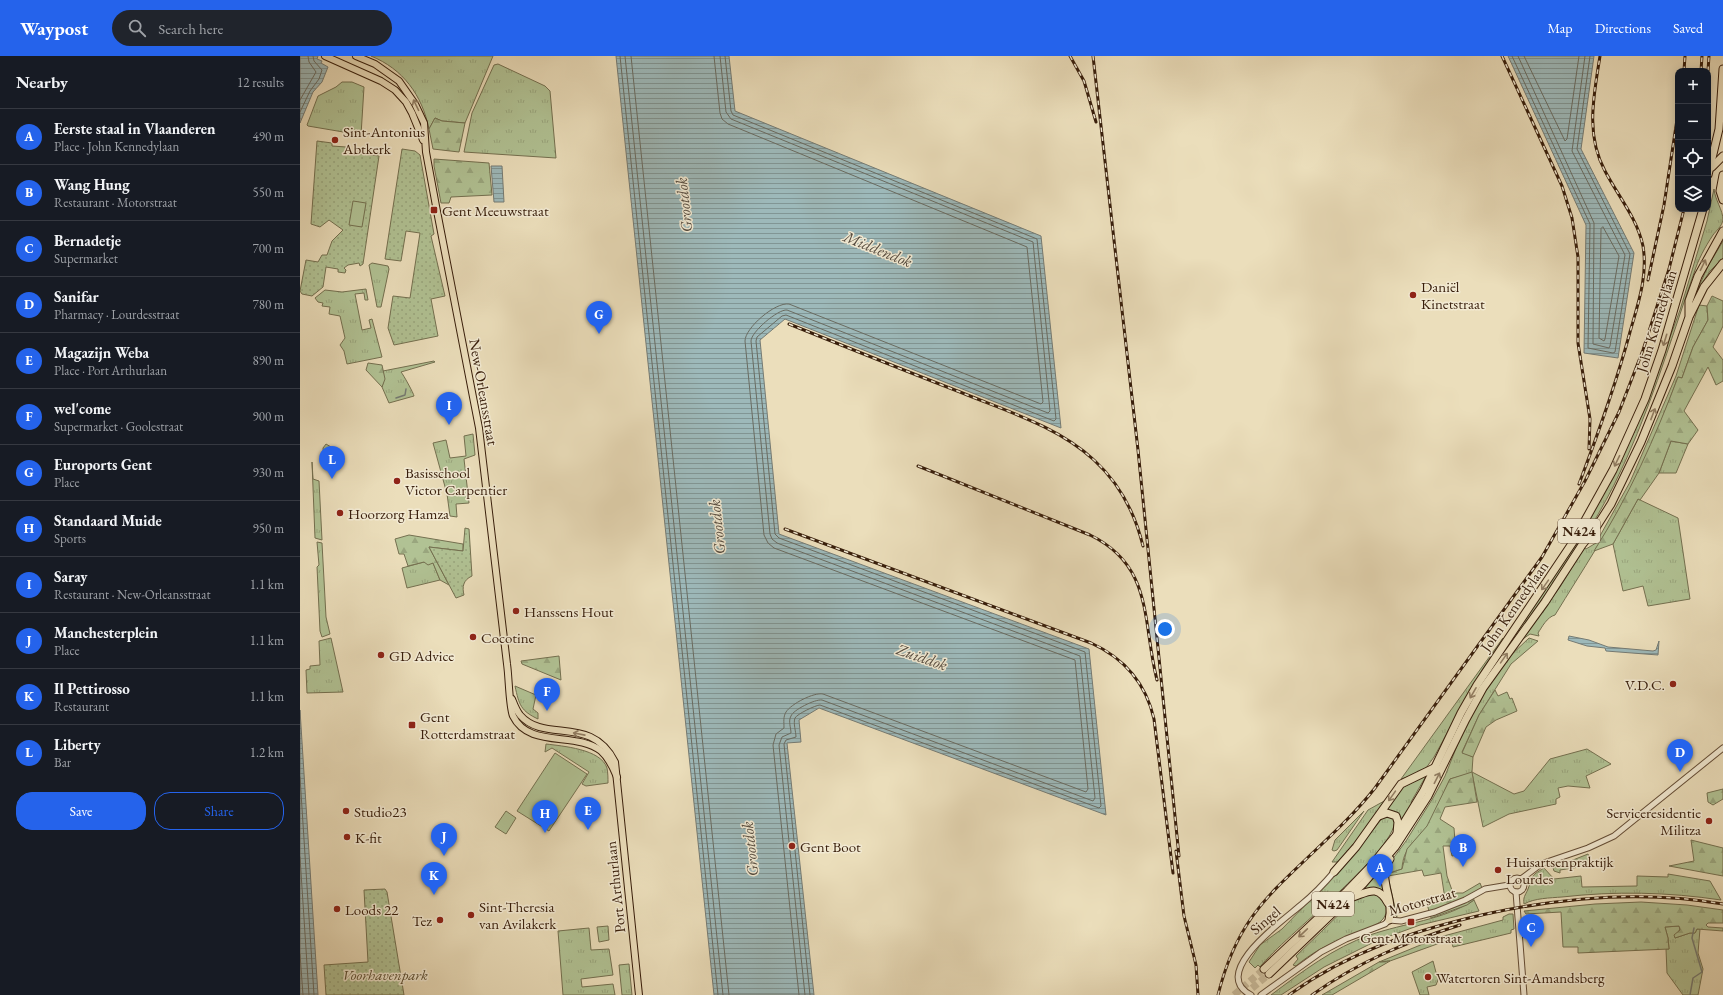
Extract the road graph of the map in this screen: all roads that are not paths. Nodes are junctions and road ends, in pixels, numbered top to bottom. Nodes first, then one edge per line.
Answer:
1 (325, 56) edge
2 (356, 56) edge
3 (1723, 70) edge
4 (425, 142) junction
5 (1723, 156) edge
6 (1711, 163) edge
7 (1711, 170) edge
8 (1723, 175) edge
9 (1723, 200) edge
10 (1702, 212) edge
11 (1723, 231) edge
12 (1723, 263) edge
13 (1689, 317) junction
14 (511, 695) junction
15 (595, 748) joint
16 (1723, 748) edge
17 (1436, 767) junction
18 (616, 777) junction
19 (1378, 817) junction
20 (1397, 834) junction
21 (1395, 847) junction
22 (1334, 872) joint
23 (1521, 879) junction
24 (1509, 885) junction
25 (1516, 892) junction
26 (1349, 898) junction
27 (1389, 906) junction
28 (1389, 920) junction
29 (639, 995) edge
30 (1251, 995) edge
31 (1260, 995) edge
32 (1524, 995) edge

1 - 4 main road, New-Orleansstraat
4 -> 2 main road, New-Orleansstraat
3 - 6 highway
4 - 14 main road, New-Orleansstraat
5 - 7 highway
8 - 9 highway
10 -> 17 highway, John Kennedylaan / N424
13 -> 11 highway, John Kennedylaan
12 - 13 highway
21 -> 13 highway, John Kennedylaan / N424
14 - 15 main road, New-Orleansstraat
18 -> 14 main road, Port Arthurlaan
15 - 18 main road, Port Arthurlaan
16 - 23 street
17 -> 19 highway
17 - 20 highway, John Kennedylaan / N424
18 - 29 main road, Port Arthurlaan
19 - 20 highway
19 - 22 highway
20 -> 26 highway, John Kennedylaan / N424
21 - 26 highway, John Kennedylaan / N424
21 - 27 highway
22 - 30 street, Singel
23 - 24 street
23 - 25 street
24 - 25 street
24 - 28 street, Motorstraat
25 - 32 street
26 - 27 highway
27 - 28 highway
28 - 31 street, Motorstraat

